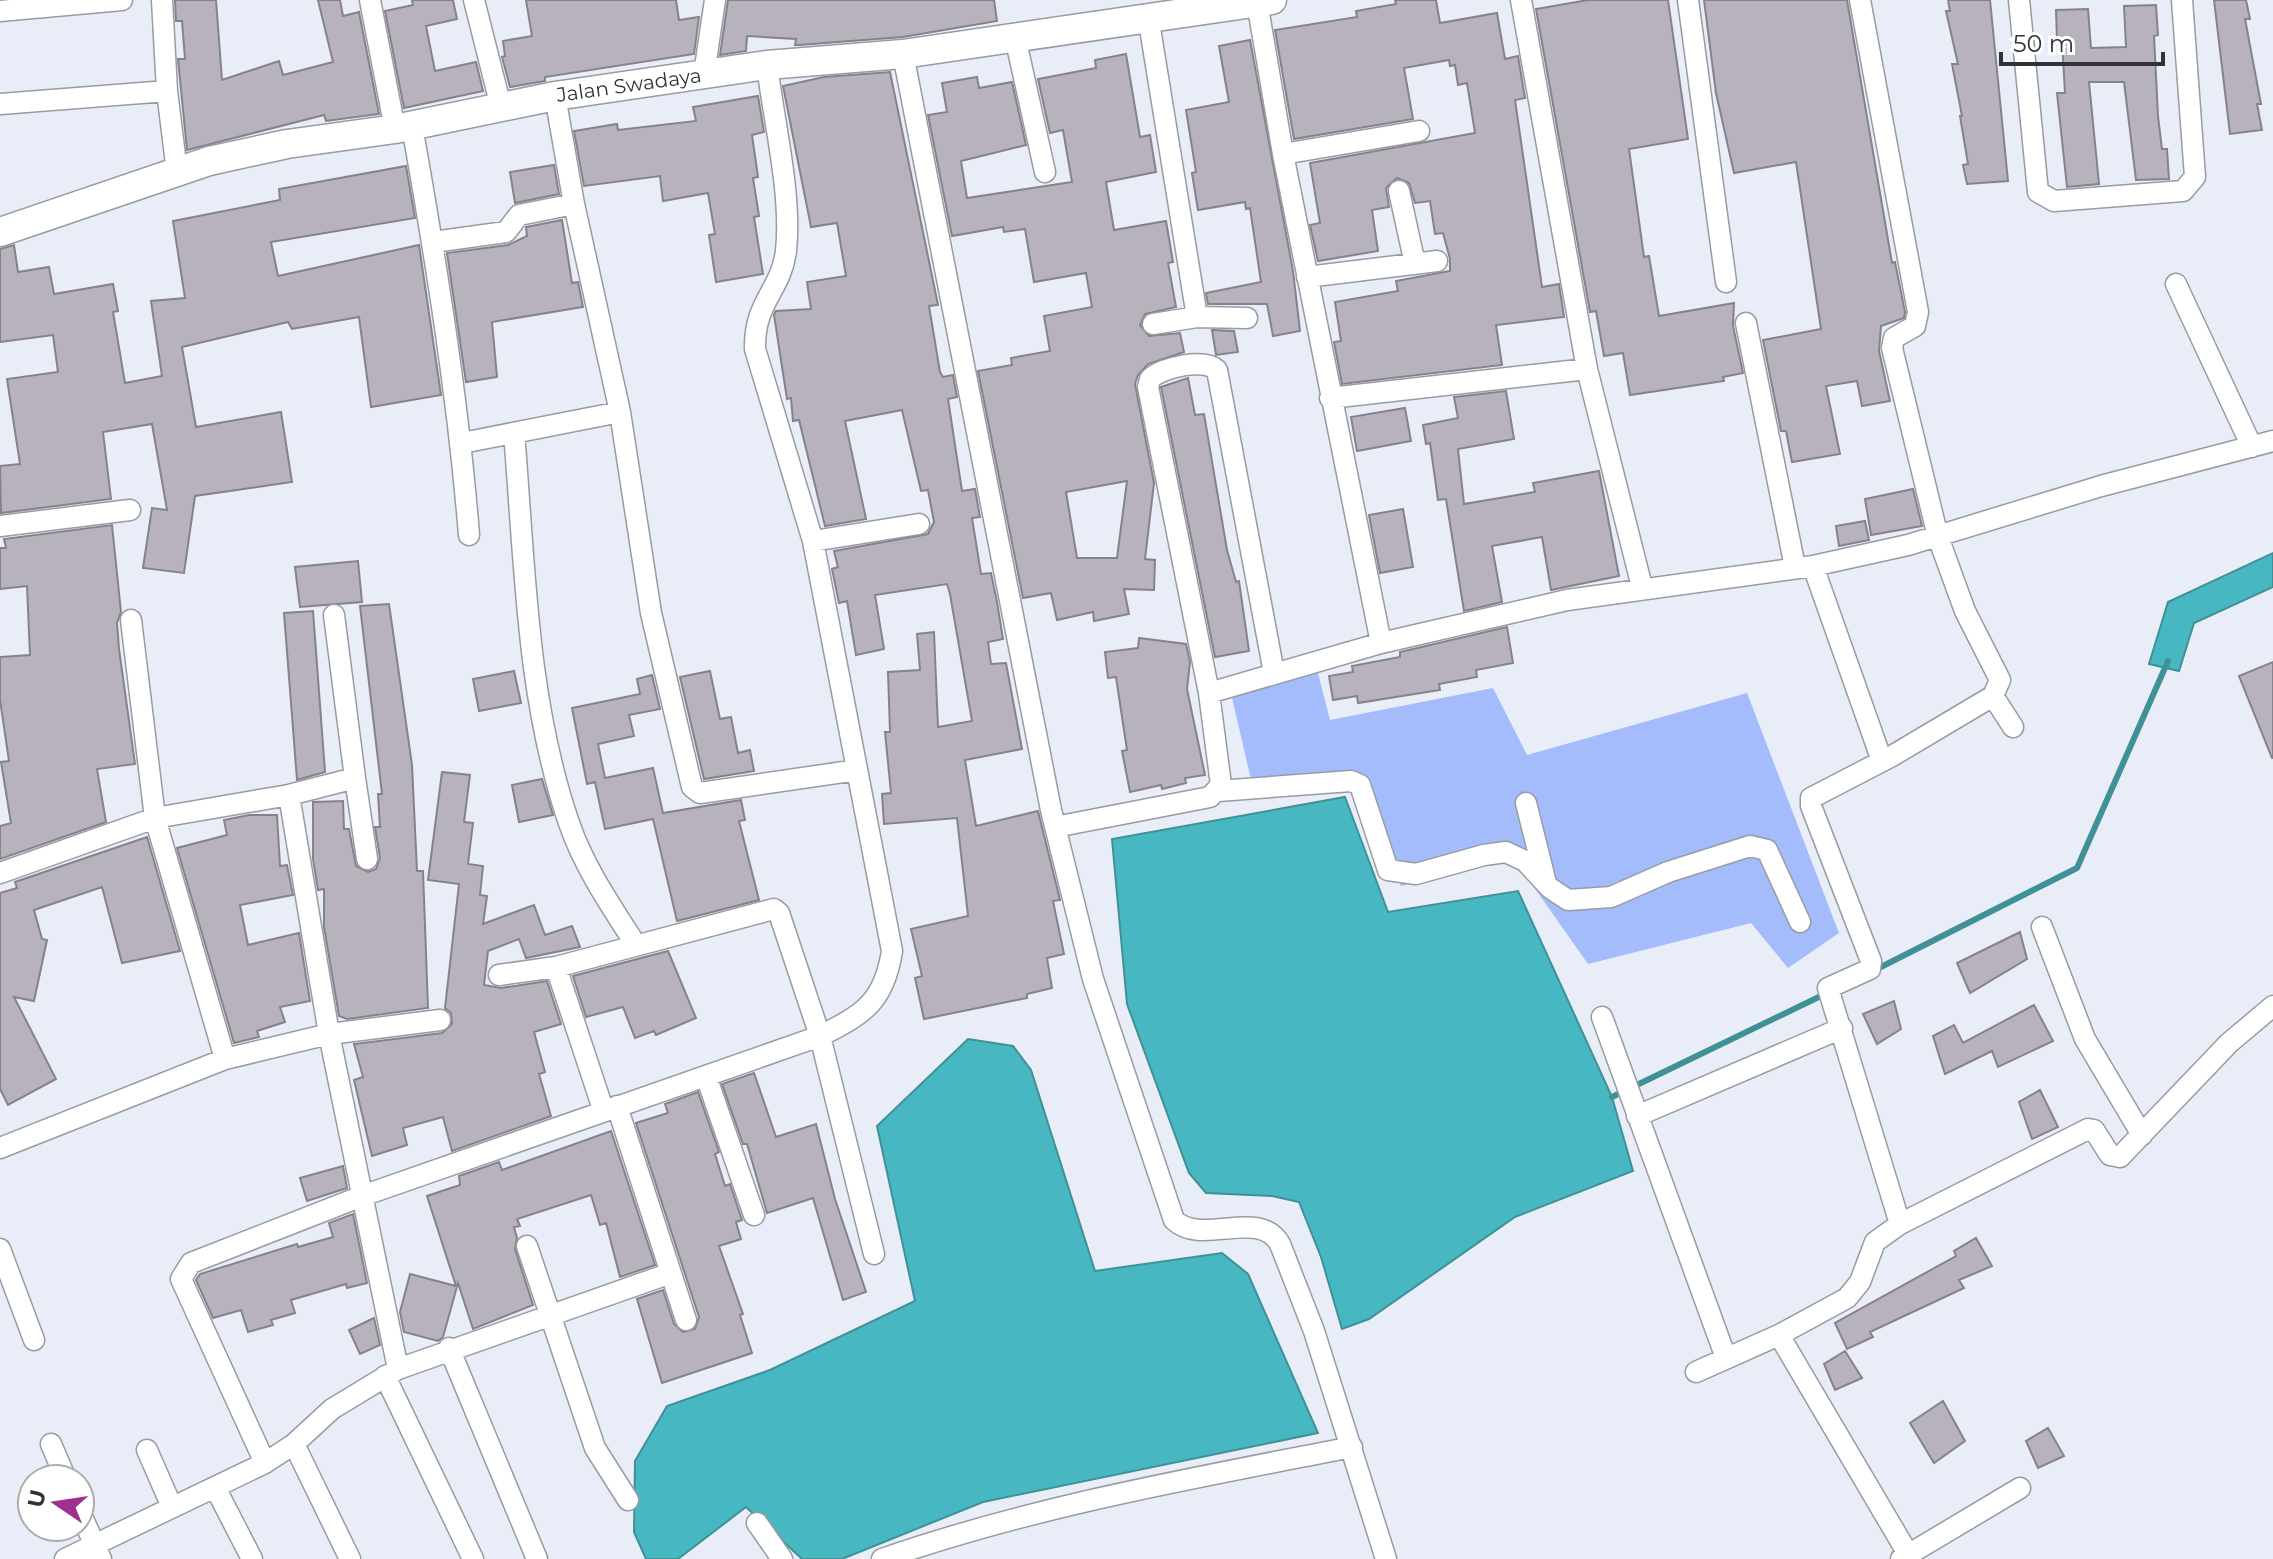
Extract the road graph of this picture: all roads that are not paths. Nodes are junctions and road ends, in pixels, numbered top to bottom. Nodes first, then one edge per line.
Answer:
1 (122, 0) edge
2 (162, 0) edge
3 (370, 0) edge
4 (474, 0) edge
5 (715, 0) edge
6 (1521, 0) edge
7 (1688, 0) edge
8 (1860, 0) edge
9 (2019, 0) edge
10 (2182, 0) edge
11 (1264, 1) edge
12 (0, 11) edge
13 (1148, 16) junction
14 (1015, 37) junction
15 (903, 54) junction
16 (767, 65) junction
17 (704, 74) junction
18 (167, 91) junction
19 (555, 96) junction
20 (0, 104) edge
21 (501, 107) junction
22 (404, 127) junction
23 (1419, 131) dead end
24 (1283, 154) junction
25 (177, 172) junction
26 (1045, 172) dead end
27 (1399, 191) dead end
28 (574, 204) junction
29 (0, 232) edge
30 (433, 242) junction
31 (1437, 261) dead end
32 (1415, 264) junction
33 (1307, 277) junction
34 (1726, 282) dead end
35 (2176, 284) dead end
36 (1197, 317) junction
37 (1247, 318) dead end
38 (1746, 323) dead end
39 (1153, 324) dead end
40 (1587, 369) junction
41 (1330, 398) junction
42 (620, 412) junction
43 (514, 433) junction
44 (2273, 441) edge
45 (462, 443) junction
46 (2252, 447) junction
47 (130, 510) dead end
48 (919, 524) dead end
49 (0, 526) edge
50 (469, 535) dead end
51 (1938, 537) junction
52 (813, 541) junction
53 (1804, 566) junction
54 (1642, 587) junction
55 (334, 615) dead end
56 (131, 620) dead end
57 (1381, 643) junction
58 (1274, 673) junction
59 (1209, 693) junction
60 (1993, 696) junction
61 (2013, 727) dead end
62 (1882, 761) junction
63 (857, 770) junction
64 (355, 778) junction
65 (1218, 791) junction
66 (289, 795) junction
67 (1526, 803) dead end
68 (155, 818) junction
69 (1055, 827) junction
70 (367, 859) dead end
71 (0, 873) edge
72 (1545, 879) junction
73 (1800, 922) dead end
74 (2042, 927) dead end
75 (636, 945) junction
76 (556, 967) junction
77 (499, 975) dead end
78 (2273, 1006) edge
79 (1602, 1017) dead end
80 (440, 1020) dead end
81 (1841, 1025) junction
82 (329, 1034) junction
83 (820, 1036) junction
84 (225, 1059) junction
85 (706, 1076) junction
86 (610, 1107) junction
87 (1635, 1112) junction
88 (2142, 1135) junction
89 (0, 1148) edge
90 (362, 1196) junction
91 (754, 1215) dead end
92 (1900, 1224) junction
93 (527, 1246) dead end
94 (0, 1249) edge
95 (874, 1254) dead end
96 (671, 1273) junction
97 (549, 1314) junction
98 (686, 1320) dead end
99 (1779, 1335) junction
100 (34, 1340) dead end
101 (449, 1348) junction
102 (1726, 1358) junction
103 (392, 1372) junction
104 (1696, 1372) dead end
105 (51, 1444) dead end
106 (294, 1444) junction
107 (1352, 1447) junction
108 (147, 1450) dead end
109 (59, 1463) edge
110 (265, 1463) junction
111 (2020, 1488) dead end
112 (216, 1489) junction
113 (628, 1500) dead end
114 (172, 1507) junction
115 (757, 1523) dead end
116 (98, 1552) edge
117 (1907, 1558) edge
118 (65, 1559) edge
119 (252, 1559) edge
120 (350, 1559) edge
121 (473, 1559) edge
122 (537, 1559) edge
123 (782, 1559) edge
124 (882, 1559) edge
125 (1386, 1559) edge

1 - 12 street
2 - 18 street
3 - 22 street
4 - 21 street
5 - 17 street
6 - 40 street
7 - 34 street
8 - 51 street
9 - 10 street
11 - 13 street, Jalan Swadaya
11 - 24 street
13 - 14 street, Jalan Swadaya
13 - 36 street
14 - 15 street, Jalan Swadaya
14 - 26 street
15 - 16 street, Jalan Swadaya
15 - 69 street
16 - 17 street, Jalan Swadaya
16 - 52 street
17 - 19 street, Jalan Swadaya
18 - 20 street
18 - 25 street
19 - 21 street, Jalan Swadaya
19 - 28 street
21 - 22 street, Jalan Swadaya
22 - 25 street, Jalan Swadaya
22 - 30 street
23 - 24 street
24 - 33 street
25 - 29 street, Jalan Swadaya
27 - 32 street
28 - 30 street
28 - 42 street
30 - 45 street
31 - 32 street
32 - 33 street
33 - 41 street
35 - 46 street
36 - 37 street
36 - 39 street
38 - 53 street
40 - 41 street
40 - 54 street
41 - 57 street
42 - 43 street
42 - 63 street
43 - 45 street
43 - 75 street
44 - 46 street
45 - 50 street
46 - 51 street
47 - 49 street
48 - 52 street
51 - 53 street
51 - 60 street
52 - 63 street
53 - 54 street
53 - 62 street
54 - 57 street
55 - 64 street
56 - 68 street
57 - 58 street
58 - 59 street
58 - 59 street
59 - 65 street
60 - 61 street
60 - 62 street
62 - 81 street
63 - 83 street
64 - 66 street
64 - 70 street
65 - 69 street
65 - 72 street
66 - 68 street
66 - 82 street
67 - 72 street
68 - 71 street
68 - 84 street
69 - 107 street
72 - 73 street
74 - 88 street
75 - 76 street
75 - 83 street
76 - 77 street
76 - 86 street
78 - 88 street
79 - 87 street
80 - 82 street
81 - 87 street
81 - 92 street
82 - 84 street
82 - 90 street
83 - 85 street
83 - 95 street
84 - 89 street
85 - 86 street
85 - 91 street
86 - 90 street
86 - 96 street
87 - 102 street
88 - 92 street
90 - 103 street
90 - 110 street
92 - 99 street
93 - 97 street
94 - 100 street
96 - 97 street
96 - 98 street
97 - 101 street
97 - 113 street
99 - 102 street
99 - 117 street
101 - 103 street
101 - 122 street
102 - 104 street
103 - 106 street
103 - 121 street
105 - 109 street
106 - 110 street
106 - 120 street
107 - 124 street
107 - 125 street
108 - 114 street
110 - 112 street
111 - 117 street
112 - 114 street
112 - 119 street
114 - 116 street
115 - 123 street
116 - 118 street

